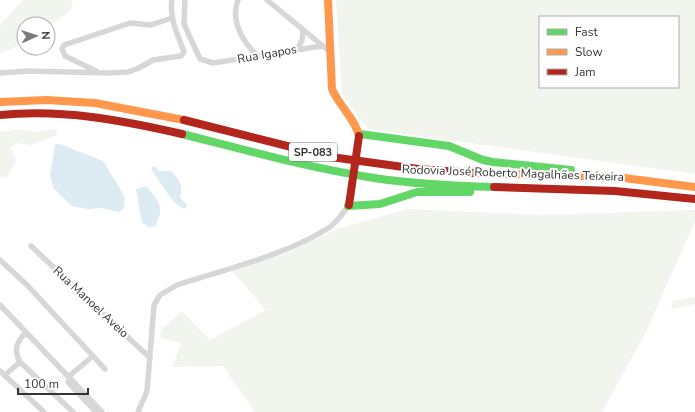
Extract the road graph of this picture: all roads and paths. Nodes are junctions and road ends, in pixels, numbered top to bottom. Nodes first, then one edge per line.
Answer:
1 (172, 0) edge
2 (185, 0) edge
3 (238, 0) edge
4 (268, 0) edge
5 (328, 0) edge
6 (172, 18) junction
7 (303, 30) junction
8 (322, 46) junction
9 (298, 48) junction
10 (329, 51) junction
11 (258, 56) junction
12 (98, 72) junction
13 (0, 73) edge
14 (0, 102) edge
15 (0, 115) edge
16 (359, 135) junction
17 (630, 177) junction
18 (695, 187) edge
19 (566, 188) junction
20 (695, 199) edge
21 (348, 205) junction
22 (31, 246) dead end
23 (0, 260) edge
24 (0, 305) edge
25 (24, 334) junction
26 (93, 356) junction
27 (150, 358) junction
28 (20, 362) junction
29 (105, 369) dead end
30 (0, 371) edge
31 (5, 375) junction
32 (68, 377) junction
33 (44, 412) edge
34 (73, 412) edge
35 (96, 412) edge
36 (102, 412) edge
37 (138, 412) edge

1 - 6 street
2 - 11 street, Rua Igapos
3 - 11 street
4 - 7 street
5 - 10 main road
6 - 12 street
6 - 12 street
7 - 8 street
7 - 9 street
8 - 9 street, Rua Igapos
8 - 10 street
9 - 11 street, Rua Igapos
10 - 16 main road
12 - 13 street
14 - 17 main road, Rodovia José Roberto Magalhães Teixeira / SP-083
15 - 19 main road, Rodovia José Roberto Magalhães Teixeira / SP-083
16 - 17 main road
16 - 21 main road, bridge
17 - 18 main road, Rodovia José Roberto Magalhães Teixeira / SP-083
19 - 20 main road, Rodovia José Roberto Magalhães Teixeira / SP-083
19 - 21 main road
21 - 27 street
22 - 27 street, Rua Manoel Aveio
23 - 26 street
24 - 25 street
25 - 28 street
25 - 32 street
25 - 35 street
26 - 29 street
26 - 32 street
27 - 37 street
28 - 31 street
28 - 34 street
30 - 31 street
31 - 33 street
32 - 36 street

